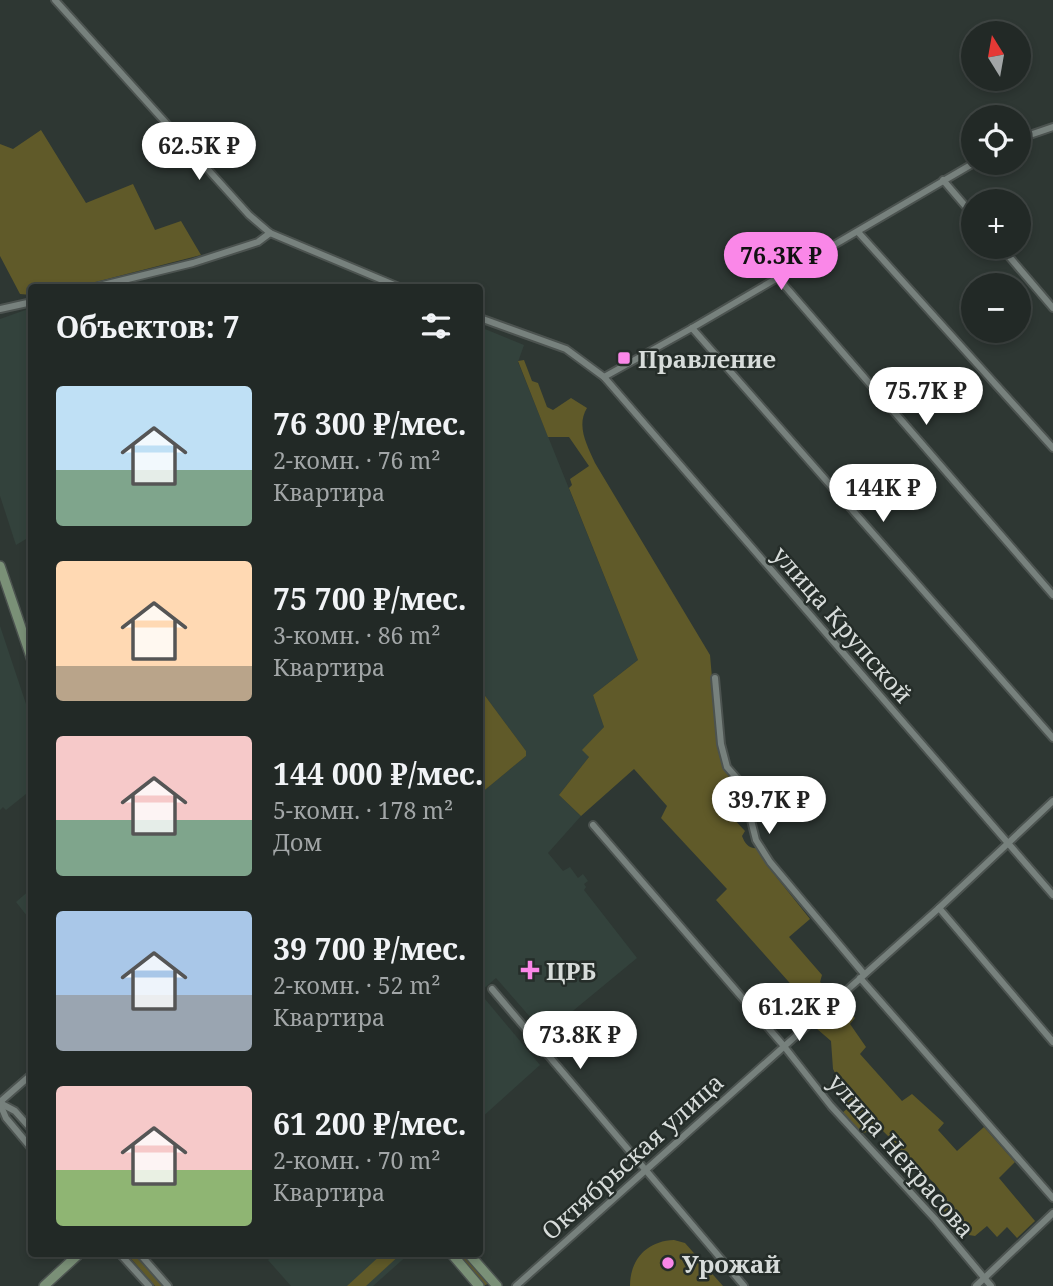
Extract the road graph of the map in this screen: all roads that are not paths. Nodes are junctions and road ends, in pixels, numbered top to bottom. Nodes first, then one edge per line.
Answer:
1 (55, 0) edge
2 (1052, 129) edge
3 (1031, 135) edge
4 (961, 170) edge
5 (943, 180) junction
6 (961, 201) edge
7 (858, 232) junction
8 (270, 233) junction
9 (1011, 259) edge
10 (778, 278) junction
11 (107, 284) edge
12 (392, 284) edge
13 (28, 303) edge
14 (1053, 308) edge
15 (0, 309) edge
16 (483, 319) edge
17 (692, 328) junction
18 (604, 377) junction
19 (1053, 448) edge
20 (0, 566) edge
21 (2, 577) edge
22 (1053, 595) edge
23 (28, 649) edge
24 (715, 678) dead end
25 (1053, 738) edge
26 (1053, 801) edge
27 (593, 825) dead end
28 (1008, 844) junction
29 (1053, 895) edge
30 (939, 908) junction
31 (862, 976) junction
32 (492, 989) dead end
33 (1053, 1042) edge
34 (783, 1045) junction
35 (28, 1078) edge
36 (0, 1103) edge
37 (28, 1126) edge
38 (28, 1144) edge
39 (647, 1171) junction
40 (1053, 1199) edge
41 (1053, 1213) edge
42 (76, 1257) edge
43 (123, 1257) edge
44 (143, 1257) edge
45 (455, 1257) edge
46 (472, 1257) edge
47 (984, 1278) junction
48 (44, 1286) edge
49 (149, 1286) edge
50 (168, 1286) edge
51 (480, 1286) edge
52 (497, 1286) edge
53 (516, 1286) edge
54 (744, 1286) edge
55 (975, 1286) edge
56 (991, 1286) edge

1 - 8 street
2 - 3 street
4 - 5 street
5 - 6 street
5 - 7 street
7 - 10 street
7 - 19 street
8 - 11 street
8 - 12 street
9 - 14 street
10 - 17 street
10 - 22 street
13 - 15 street
16 - 18 street, улица Крупской
17 - 18 street
17 - 25 street
18 - 28 street, улица Крупской
20 - 21 main road
21 - 23 main road
24 - 31 street
26 - 28 street, Октябрьская улица
27 - 34 street, улица Некрасова
28 - 29 street, улица Крупской
28 - 30 street, Октябрьская улица
30 - 31 street, Октябрьская улица
30 - 33 street
31 - 34 street, Октябрьская улица
31 - 40 street
32 - 39 street
34 - 39 street, Октябрьская улица
34 - 47 street, улица Некрасова
35 - 36 street
36 - 37 street
36 - 38 street
39 - 53 street, Октябрьская улица
39 - 54 street
41 - 47 street
42 - 48 main road
43 - 49 street
44 - 50 street
45 - 51 main road
46 - 52 main road
47 - 55 street
47 - 56 street, улица Некрасова

